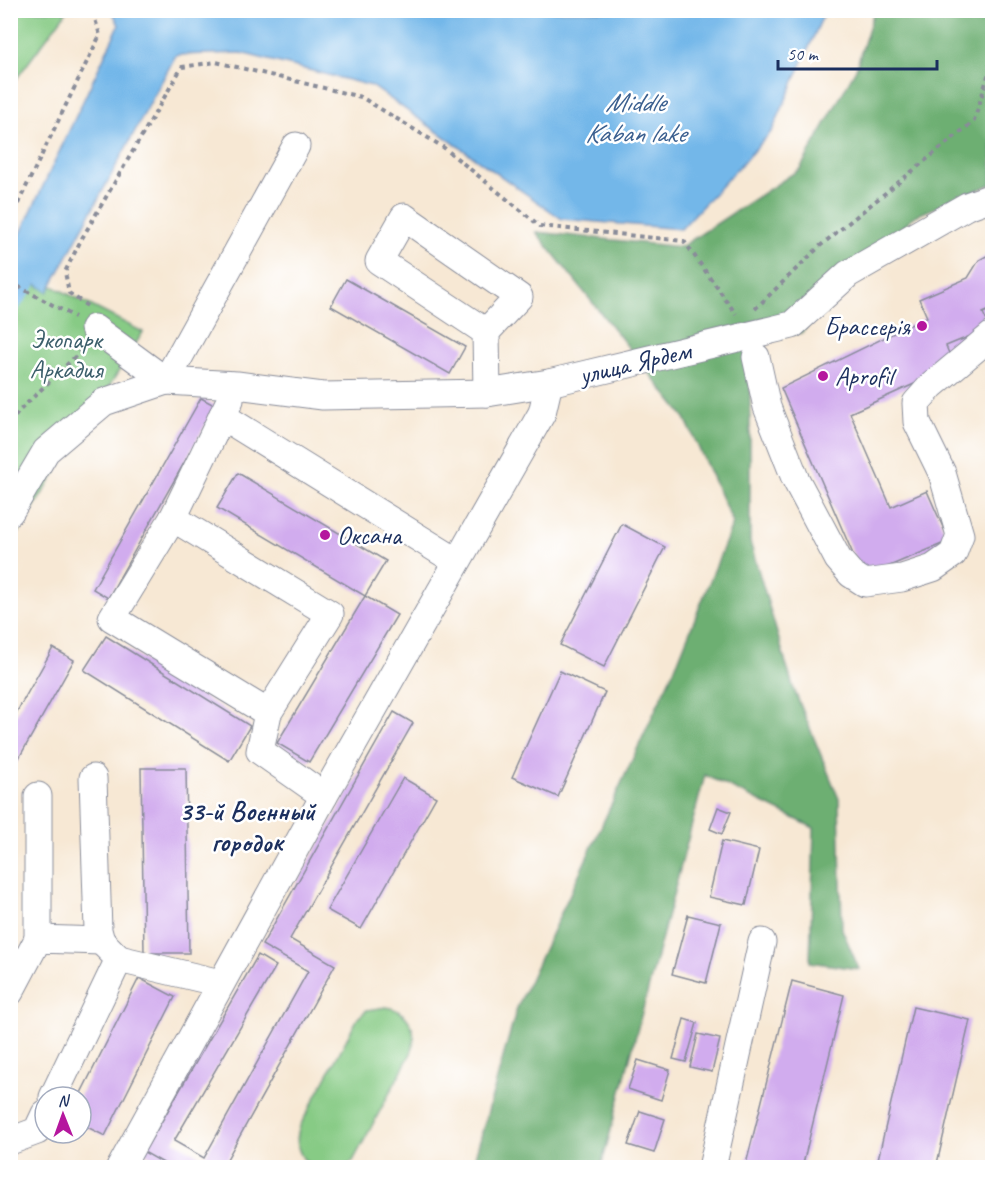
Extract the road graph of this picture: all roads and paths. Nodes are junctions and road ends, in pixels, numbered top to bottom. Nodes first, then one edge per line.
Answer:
1 (92, 10) edge
2 (993, 63) edge
3 (296, 146) dead end
4 (993, 197) edge
5 (10, 220) edge
6 (10, 282) edge
7 (749, 315) dead end
8 (742, 322) dead end
9 (97, 330) junction
10 (486, 332) junction
11 (993, 335) edge
12 (756, 357) dead end
13 (166, 381) junction
14 (549, 383) junction
15 (237, 385) junction
16 (487, 393) junction
17 (222, 416) junction
18 (10, 424) edge
19 (10, 512) edge
20 (173, 518) junction
21 (456, 561) junction
22 (268, 713) junction
23 (93, 778) dead end
24 (38, 796) dead end
25 (324, 796) junction
26 (38, 939) junction
27 (762, 942) dead end
28 (110, 950) junction
29 (220, 983) junction
30 (10, 992) edge
31 (58, 1085) edge
32 (33, 1132) edge
33 (10, 1141) edge
34 (120, 1167) edge
35 (712, 1167) edge

1 - 5 path
2 - 7 path
3 - 13 street
4 - 14 street, улица Ярдем
6 - 9 path
8 - 9 path
9 - 13 street
9 - 18 path
10 - 10 street
10 - 16 street
11 - 12 street
13 - 15 street, улица Ярдем
13 - 19 street
14 - 16 street, улица Ярдем
14 - 21 street
15 - 16 street, улица Ярдем
15 - 17 street
17 - 20 street
17 - 21 street
20 - 22 street
20 - 22 street
21 - 25 street
22 - 25 street
23 - 28 street
24 - 26 street
25 - 29 street
26 - 28 street
26 - 30 street
27 - 35 street
28 - 29 street
28 - 31 street
29 - 34 street
32 - 33 street

